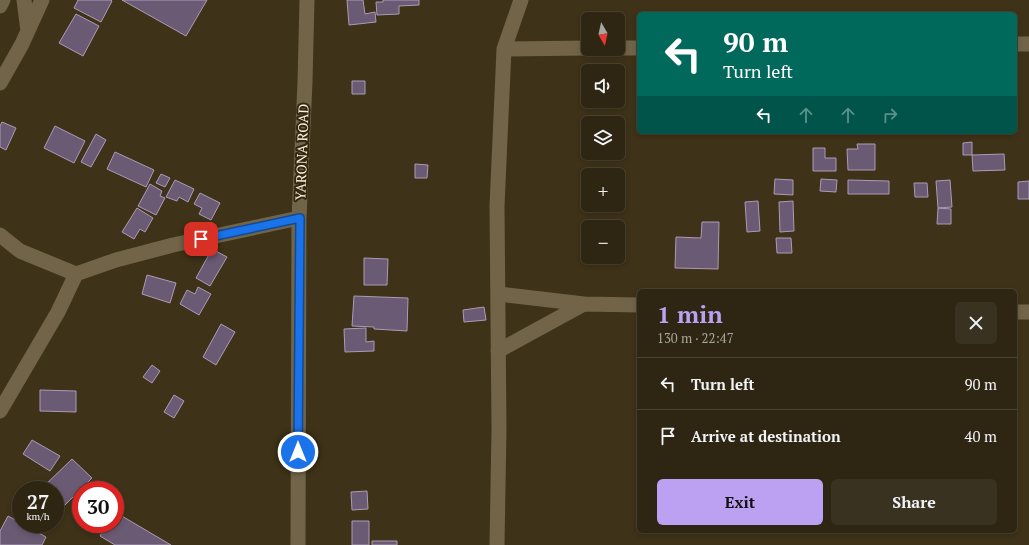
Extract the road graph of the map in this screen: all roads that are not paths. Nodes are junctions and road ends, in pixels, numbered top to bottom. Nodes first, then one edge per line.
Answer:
1 (3, 0) edge
2 (24, 0) edge
3 (42, 0) edge
4 (307, 0) edge
5 (521, 0) edge
6 (0, 6) edge
7 (28, 31) junction
8 (1017, 44) edge
9 (1029, 44) edge
10 (581, 48) edge
11 (625, 48) edge
12 (637, 48) edge
13 (504, 49) junction
14 (0, 83) edge
15 (300, 218) junction
16 (0, 235) edge
17 (76, 274) junction
18 (498, 294) junction
19 (584, 304) junction
20 (637, 305) edge
21 (1017, 312) edge
22 (1029, 312) edge
23 (498, 351) junction
24 (0, 411) edge
25 (298, 545) edge
26 (497, 545) edge

1 - 6 street
2 - 7 street
3 - 7 street
4 - 15 street, YARONA ROAD
5 - 13 street
7 - 14 street
8 - 9 street
10 - 13 street
11 - 12 street
13 - 18 street
15 - 17 street
15 - 25 street, YARONA ROAD
16 - 17 street
17 - 24 street
18 - 19 street
18 - 23 street
19 - 20 street
19 - 23 street
21 - 22 street
23 - 26 street

